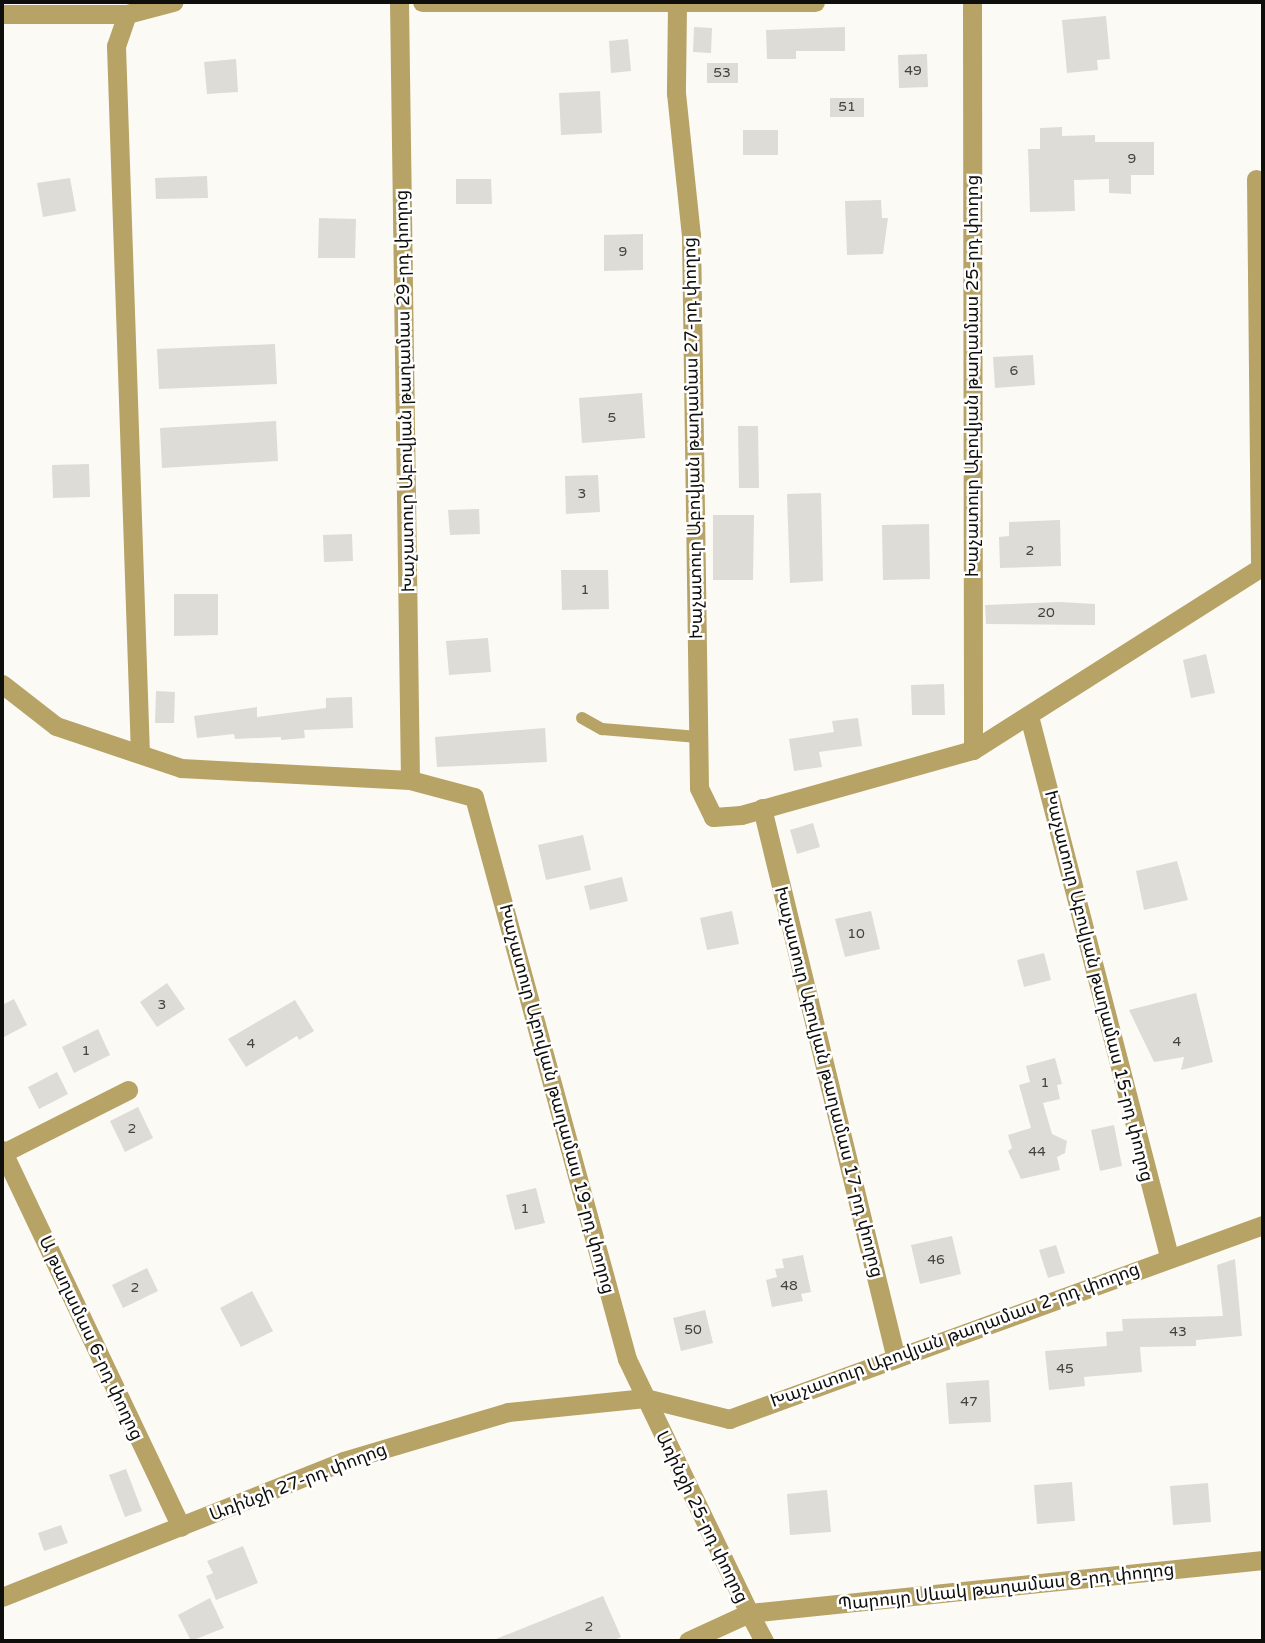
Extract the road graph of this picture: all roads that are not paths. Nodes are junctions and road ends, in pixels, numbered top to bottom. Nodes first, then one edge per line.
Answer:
1 (173, 2) edge
2 (399, 2) edge
3 (422, 2) edge
4 (651, 2) edge
5 (815, 2) edge
6 (972, 2) edge
7 (677, 5) junction
8 (2, 14) edge
9 (127, 14) junction
10 (1256, 179) dead end
11 (1262, 566) edge
12 (2, 684) edge
13 (1029, 716) junction
14 (582, 718) dead end
15 (698, 737) junction
16 (973, 750) junction
17 (141, 754) junction
18 (410, 780) junction
19 (762, 808) junction
20 (128, 1090) dead end
21 (3, 1152) edge
22 (1263, 1225) edge
23 (1169, 1256) junction
24 (895, 1355) junction
25 (645, 1398) junction
26 (181, 1527) junction
27 (1263, 1560) edge
28 (2, 1597) edge
29 (749, 1613) junction
30 (688, 1641) edge
31 (764, 1641) edge

1 - 9 street
2 - 18 street, Խաչատուր Աբովյան թաղամաս 29-րդ փողոց
3 - 4 street
4 - 7 street
5 - 7 street
6 - 16 street, Խաչատուր Աբովյան թաղամաս 25-րդ փողոց
7 - 15 street, Խաչատուր Աբովյան թաղամաս 27-րդ փողոց
8 - 9 street
9 - 17 street
10 - 11 street
11 - 13 street
12 - 17 street
13 - 16 street
13 - 23 street, Խաչատուր Աբովյան թաղամաս 15-րդ փողոց
14 - 15 lane
15 - 19 street, Խաչատուր Աբովյան թաղամաս 27-րդ փողոց
16 - 19 street
17 - 18 street
18 - 25 street, Խաչատուր Աբովյան թաղամաս 19-րդ փողոց
19 - 24 street, Խաչատուր Աբովյան թաղամաս 17-րդ փողոց
20 - 21 street
21 - 26 street, Ա թաղամաս 6-րդ փողոց
22 - 23 street, Խաչատուր Աբովյան թաղամաս 2-րդ փողոց
23 - 24 street, Խաչատուր Աբովյան թաղամաս 2-րդ փողոց
24 - 25 street, Խաչատուր Աբովյան թաղամաս 2-րդ փողոց
25 - 26 street, Առինջի 27-րդ փողոց
25 - 29 street, Առինջի 25-րդ փողոց
26 - 28 street, Առինջի 27-րդ փողոց
27 - 29 street, Պարույր Սևակ թաղամաս 8-րդ փողոց
29 - 30 street, Առինջի 25-րդ փողոց
29 - 31 street

